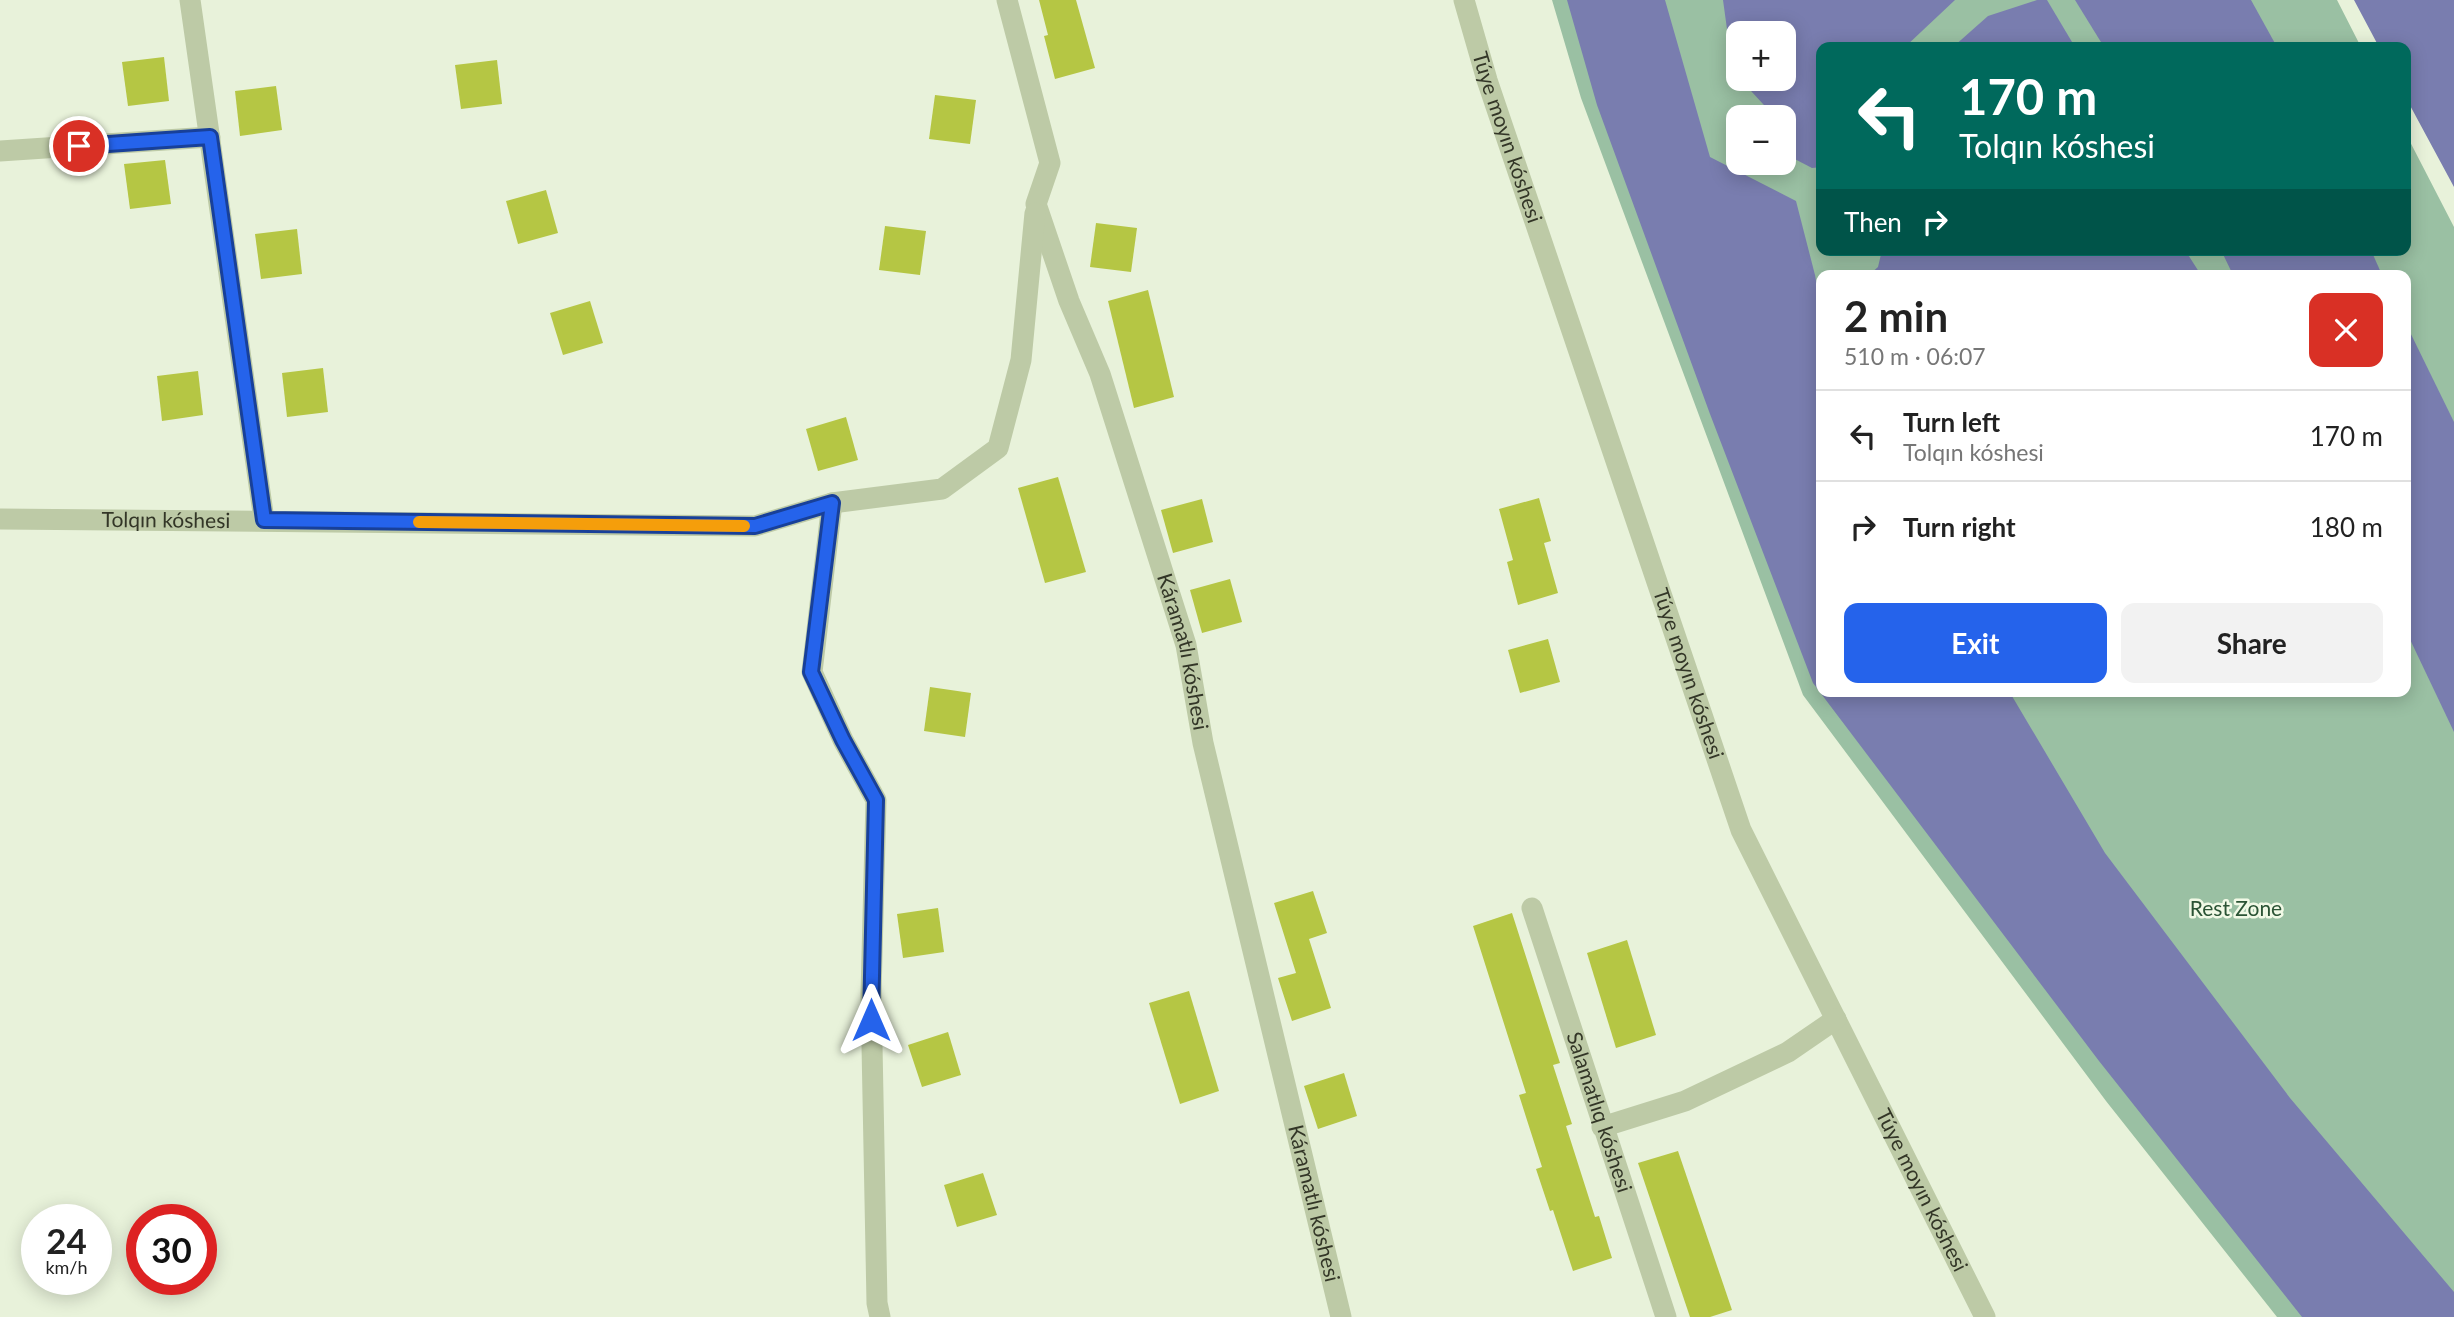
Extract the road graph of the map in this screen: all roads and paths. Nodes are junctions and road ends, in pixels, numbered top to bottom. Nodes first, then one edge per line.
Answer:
1 (190, 0) edge
2 (1007, 0) edge
3 (1464, 0) edge
4 (210, 137) junction
5 (0, 151) edge
6 (1036, 204) junction
7 (832, 503) junction
8 (0, 519) edge
9 (264, 520) junction
10 (1532, 908) dead end
11 (1836, 1019) junction
12 (1602, 1127) junction
13 (880, 1317) edge
14 (1341, 1317) edge
15 (1666, 1317) edge
16 (1985, 1317) edge

1 - 4 street
2 - 6 street
3 - 11 street, Túye moyın kóshesi
4 - 5 street
4 - 9 street
6 - 7 street, Tolqın kóshesi
6 - 14 street, Káramatlı kóshesi
7 - 9 street, Tolqın kóshesi
7 - 13 street
8 - 9 street, Tolqın kóshesi
10 - 12 street, Salamatlıq kóshesi
11 - 12 street
11 - 16 street, Túye moyın kóshesi
12 - 15 street, Salamatlıq kóshesi

